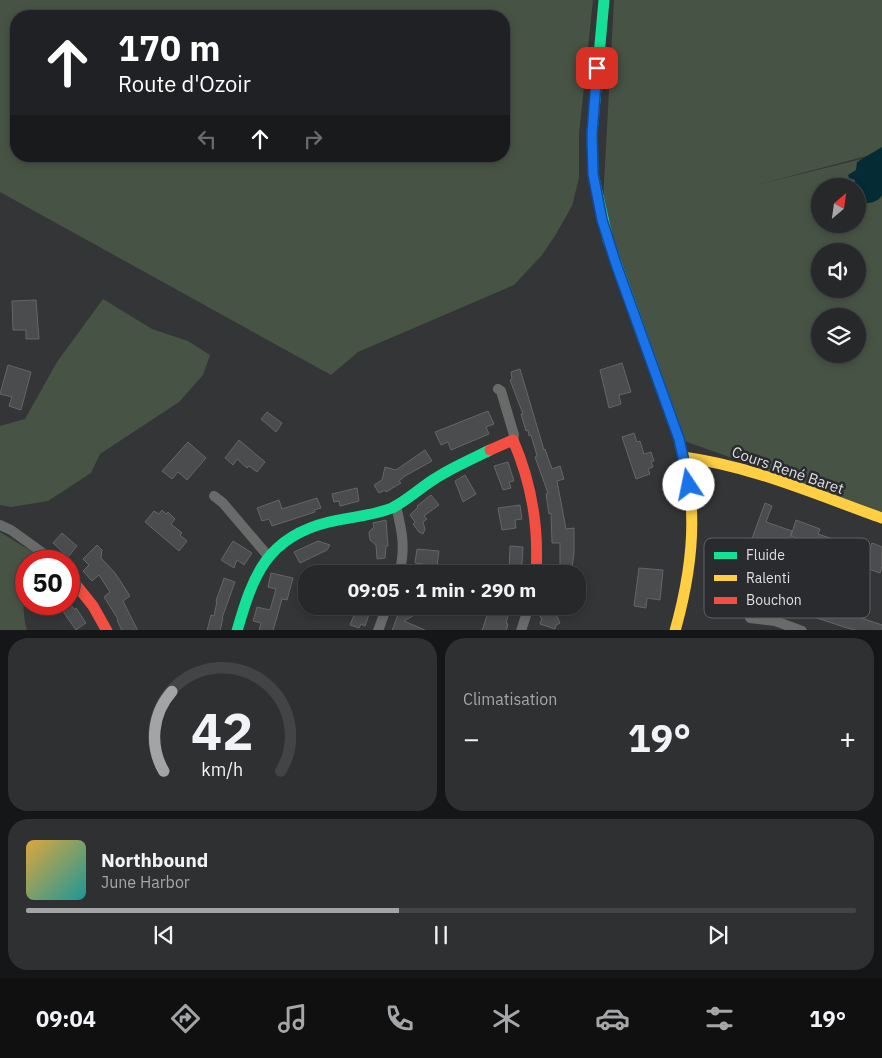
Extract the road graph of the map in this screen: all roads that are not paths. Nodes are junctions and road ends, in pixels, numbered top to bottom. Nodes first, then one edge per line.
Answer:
1 (604, 0) edge
2 (498, 389) dead end
3 (514, 440) junction
4 (683, 457) junction
5 (214, 496) dead end
6 (396, 506) junction
7 (882, 518) edge
8 (0, 525) edge
9 (39, 550) edge
10 (268, 556) junction
11 (401, 565) edge
12 (537, 565) edge
13 (80, 590) edge
14 (384, 615) edge
15 (526, 615) edge
16 (750, 618) dead end
17 (107, 630) edge
18 (237, 630) edge
19 (378, 630) edge
20 (520, 630) edge
21 (675, 630) edge
22 (802, 630) edge

1 - 4 street
2 - 3 street
3 - 6 street
3 - 12 street
4 - 7 street, Cours René Baret
4 - 21 street
5 - 10 street
6 - 10 street
6 - 11 street
8 - 9 street
10 - 18 street
13 - 17 street
14 - 19 street
15 - 20 street
16 - 22 street

